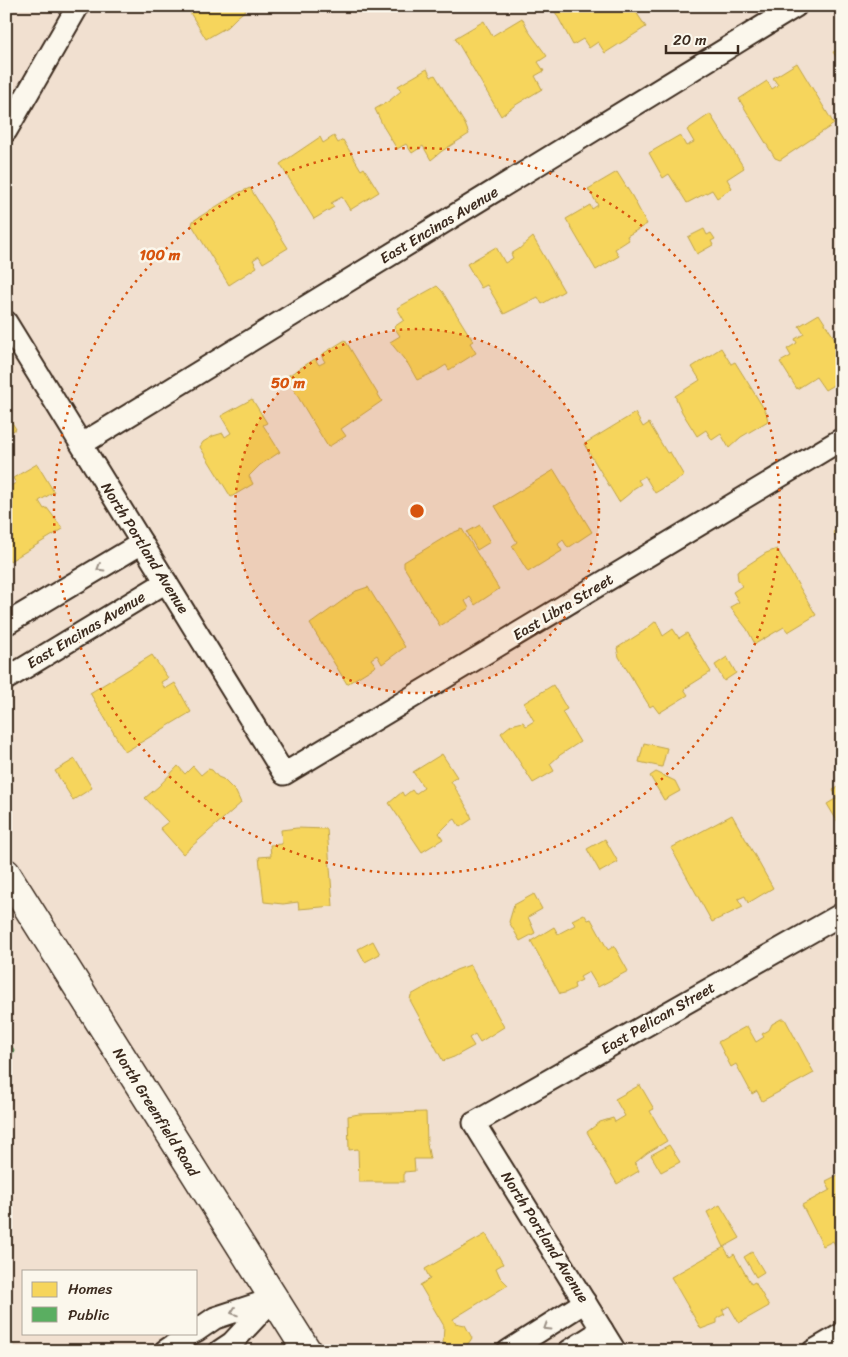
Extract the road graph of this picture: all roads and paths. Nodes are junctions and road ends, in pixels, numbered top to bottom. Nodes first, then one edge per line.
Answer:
1 (78, 6) edge
2 (796, 6) edge
3 (6, 131) edge
4 (6, 322) edge
5 (842, 439) edge
6 (82, 444) junction
7 (142, 543) junction
8 (166, 582) junction
9 (6, 624) edge
10 (6, 679) edge
11 (284, 774) joint
12 (6, 873) edge
13 (842, 914) edge
14 (474, 1123) joint
15 (273, 1299) junction
16 (585, 1302) junction
17 (198, 1330) edge
18 (602, 1330) junction
19 (190, 1334) edge
20 (842, 1334) edge
21 (165, 1351) edge
22 (220, 1351) edge
23 (306, 1351) edge
24 (508, 1351) edge
25 (569, 1351) edge
26 (615, 1351) edge
27 (813, 1351) edge

1 - 3 street
2 - 6 street, East Encinas Avenue
4 - 6 street, North Portland Avenue
5 - 11 street, East Libra Street
6 - 7 street, North Portland Avenue
7 - 8 street, North Portland Avenue
7 -> 9 street
8 - 10 street, East Encinas Avenue
8 - 11 street, North Portland Avenue
12 - 15 main road, North Greenfield Road
13 - 14 street, East Pelican Street
14 - 16 street, North Portland Avenue
15 -> 17 street
15 - 22 street
15 - 23 main road, North Greenfield Road
16 - 18 street, North Portland Avenue
16 -> 24 street
18 - 25 street
18 - 26 street, North Portland Avenue
19 - 21 street
20 - 27 street

